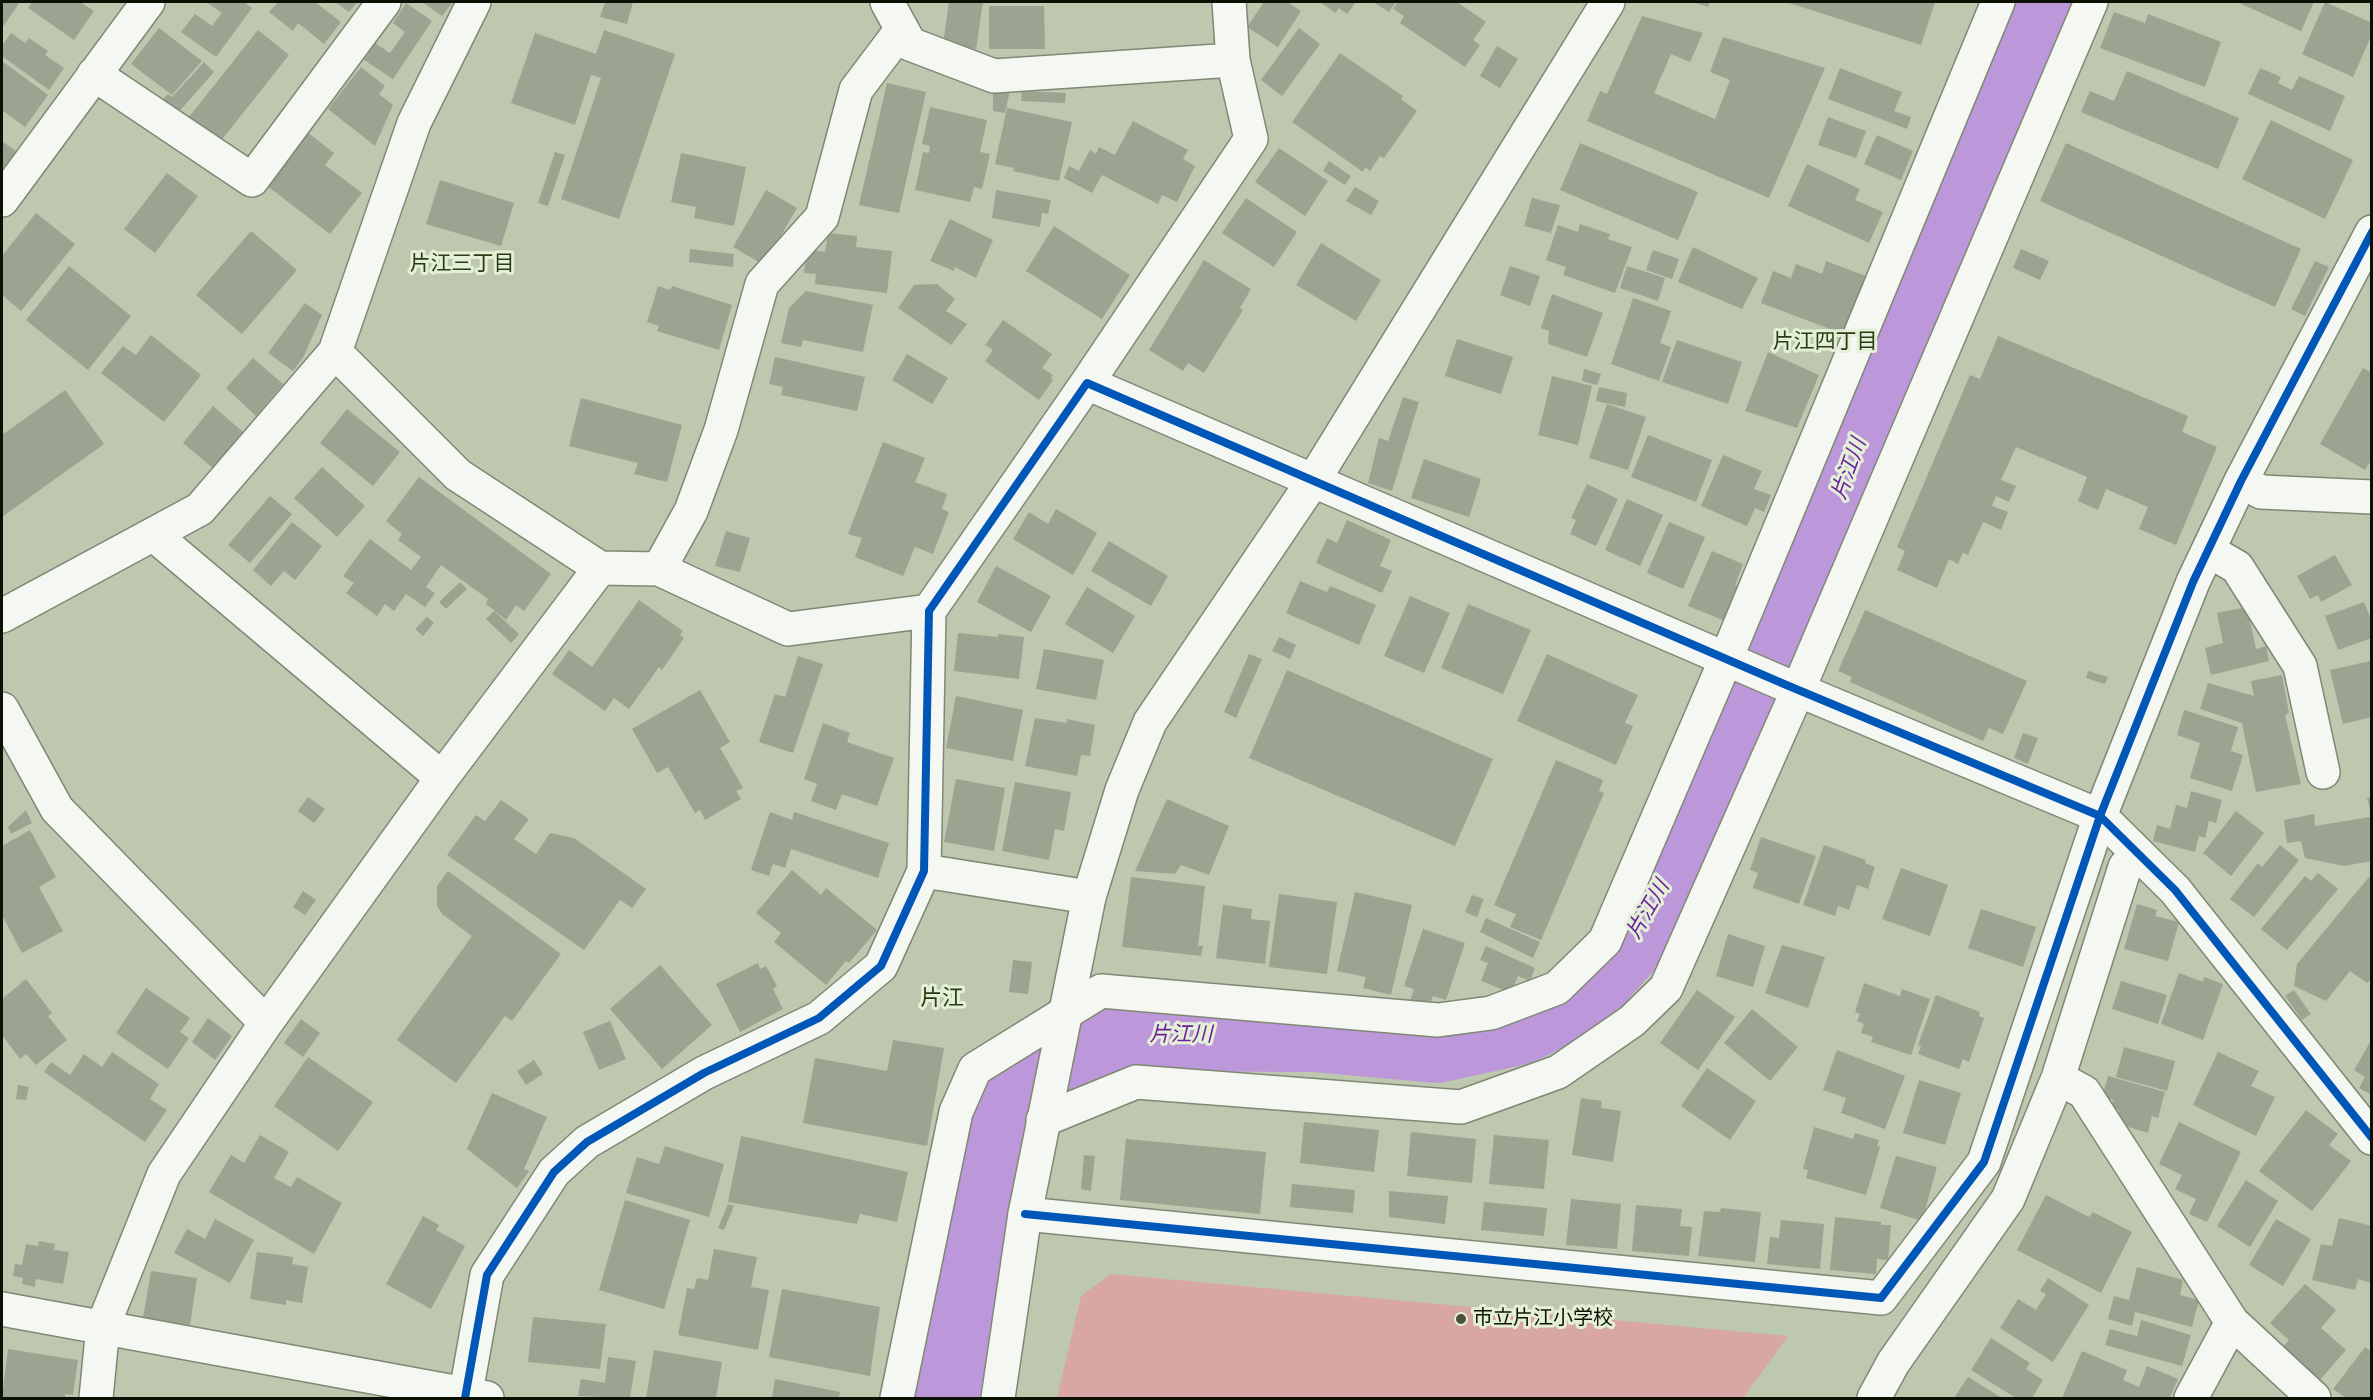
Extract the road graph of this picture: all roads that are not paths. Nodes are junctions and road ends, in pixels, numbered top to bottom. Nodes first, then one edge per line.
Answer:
1 (148, 2) edge
2 (384, 2) edge
3 (474, 2) edge
4 (1229, 2) edge
5 (1608, 2) edge
6 (1998, 2) edge
7 (2091, 2) edge
8 (895, 15) edge
9 (1233, 60) junction
10 (94, 74) junction
11 (2, 200) edge
12 (2372, 232) edge
13 (335, 352) junction
14 (1087, 383) junction
15 (1313, 481) junction
16 (2241, 481) junction
17 (2372, 497) edge
18 (154, 535) junction
19 (2209, 551) junction
20 (600, 568) junction
21 (659, 568) junction
22 (929, 611) junction
23 (2, 616) edge
24 (1726, 659) junction
25 (1791, 687) junction
26 (2, 709) edge
27 (2323, 772) dead end
28 (442, 778) junction
29 (2100, 816) junction
30 (2137, 853) junction
31 (924, 871) junction
32 (1089, 897) junction
33 (1066, 1017) junction
34 (266, 1023) junction
35 (2058, 1078) junction
36 (1045, 1112) junction
37 (2372, 1138) edge
38 (1025, 1214) junction
39 (2, 1309) edge
40 (2232, 1322) junction
41 (103, 1326) junction
42 (473, 1397) edge
43 (96, 1398) edge
44 (897, 1398) edge
45 (998, 1398) edge
46 (1874, 1398) edge
47 (2191, 1398) edge
48 (2314, 1398) edge

1 - 10 street
2 - 10 street
3 - 13 street
4 - 9 street
5 - 15 street
6 - 24 street
7 - 25 street
8 - 9 street
8 - 21 street
9 - 14 street
10 - 11 street
12 - 16 street
13 - 18 street
13 - 20 street
14 - 15 street
14 - 22 street
15 - 24 street
15 - 32 street
16 - 17 street
16 - 19 street
18 - 23 street
18 - 28 street
19 - 27 street
19 - 29 street
20 - 21 street
20 - 28 street
21 - 22 street
22 - 31 street
24 - 25 street
24 - 33 street
25 - 29 street
25 - 36 street
26 - 34 street
28 - 34 street
29 - 30 street
29 - 38 street
30 - 35 street
30 - 37 street
31 - 32 street
31 - 42 street
32 - 33 street
33 - 36 street
33 - 44 street
34 - 41 street
35 - 40 street
35 - 46 street
36 - 38 street
38 - 45 street
39 - 41 street
40 - 47 street
40 - 48 street
41 - 42 street
41 - 43 street

